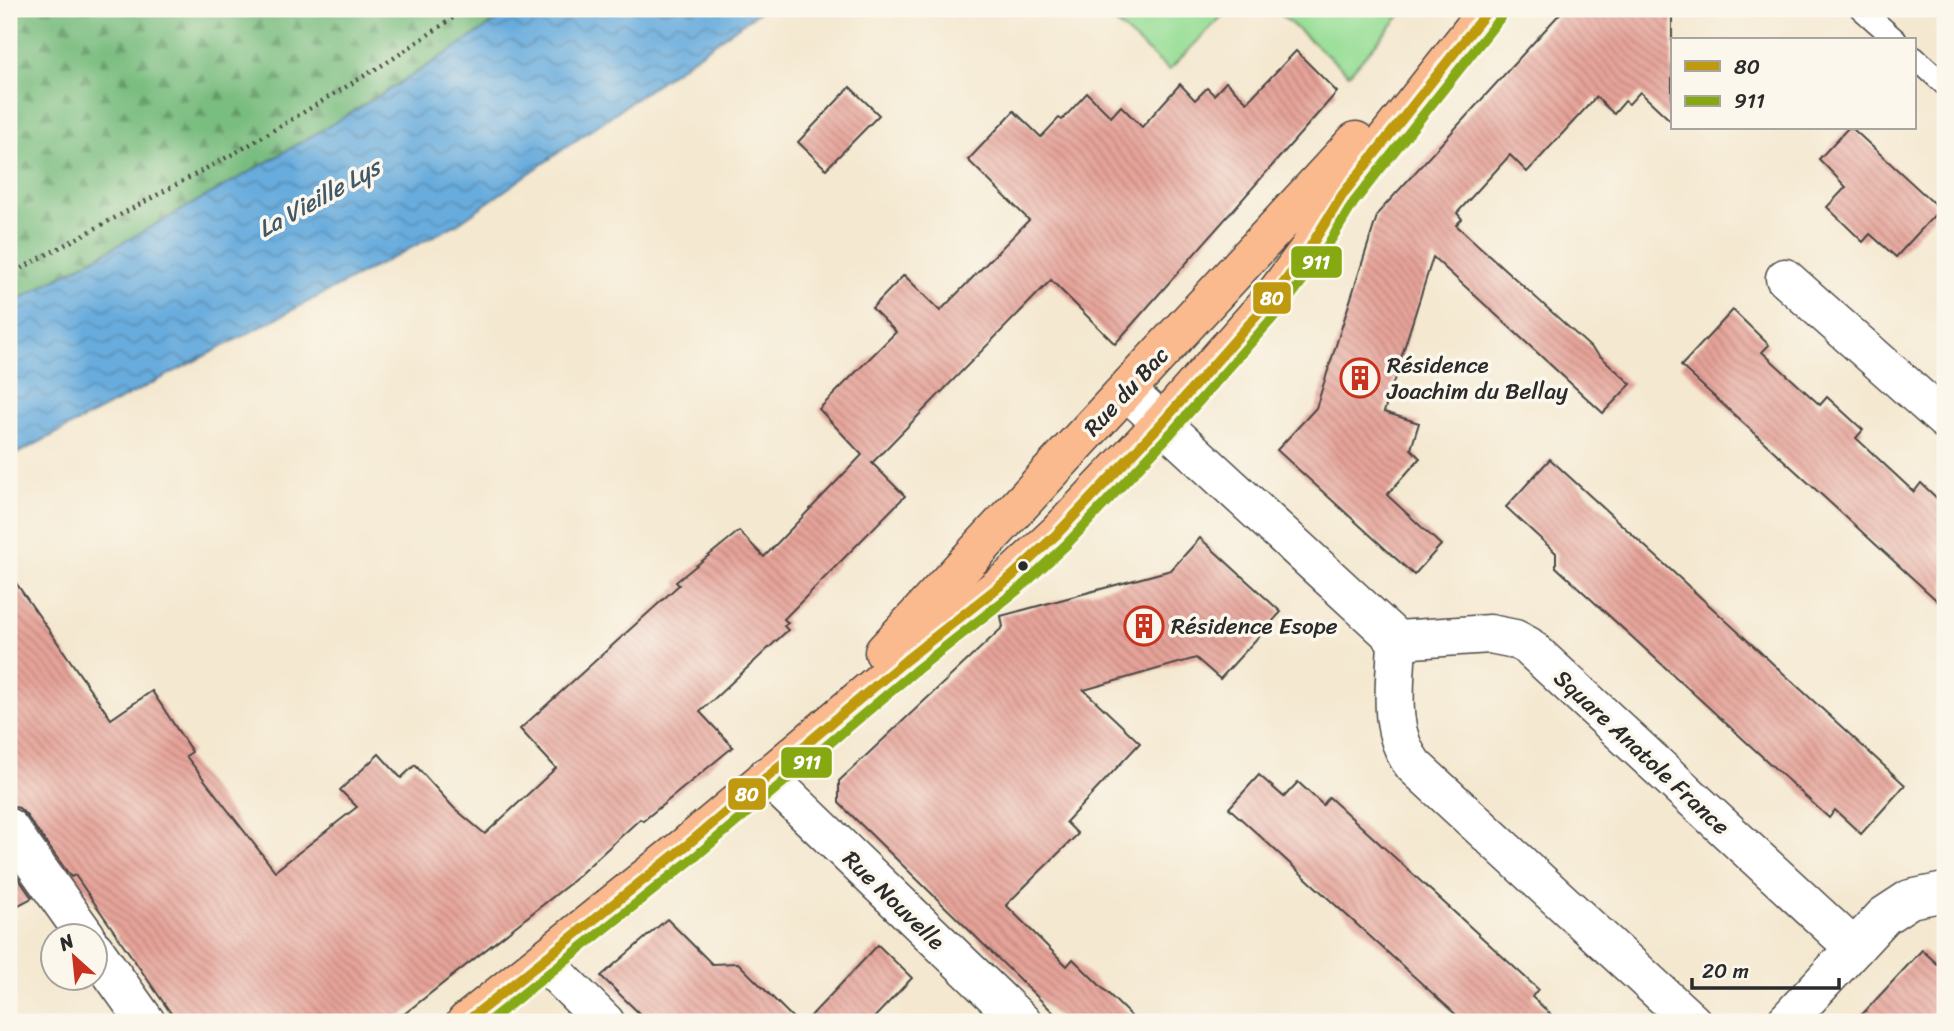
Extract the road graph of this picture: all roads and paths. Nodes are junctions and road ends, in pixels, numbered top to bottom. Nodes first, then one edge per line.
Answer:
1 (466, 9) edge
2 (1488, 9) edge
3 (1861, 9) edge
4 (1894, 38) edge
5 (1916, 59) edge
6 (1945, 86) edge
7 (9, 275) edge
8 (1785, 278) dead end
9 (1127, 391) junction
10 (1945, 420) edge
11 (1161, 424) junction
12 (1397, 640) junction
13 (767, 776) junction
14 (9, 828) edge
15 (1945, 892) edge
16 (76, 922) edge
17 (1853, 948) junction
18 (543, 961) junction
19 (108, 969) edge
20 (146, 1022) edge
21 (466, 1022) edge
22 (605, 1022) edge
23 (1022, 1022) edge
24 (1692, 1022) edge
25 (1786, 1022) edge

1 - 7 path
2 - 9 main road, Rue du Bac
2 - 11 main road, Rue du Bac
3 - 4 lane
5 - 6 lane
8 - 10 street
9 - 11 street
9 - 13 main road, Rue du Bac
11 - 12 street
11 - 13 main road, Rue du Bac
12 - 17 street, Square Anatole France
12 - 24 street
13 - 18 main road, Rue du Bac
13 - 23 street, Rue Nouvelle
14 - 16 street
15 - 17 street
17 - 25 street
18 - 21 main road, Rue du Bac
18 - 22 street
19 - 20 street

